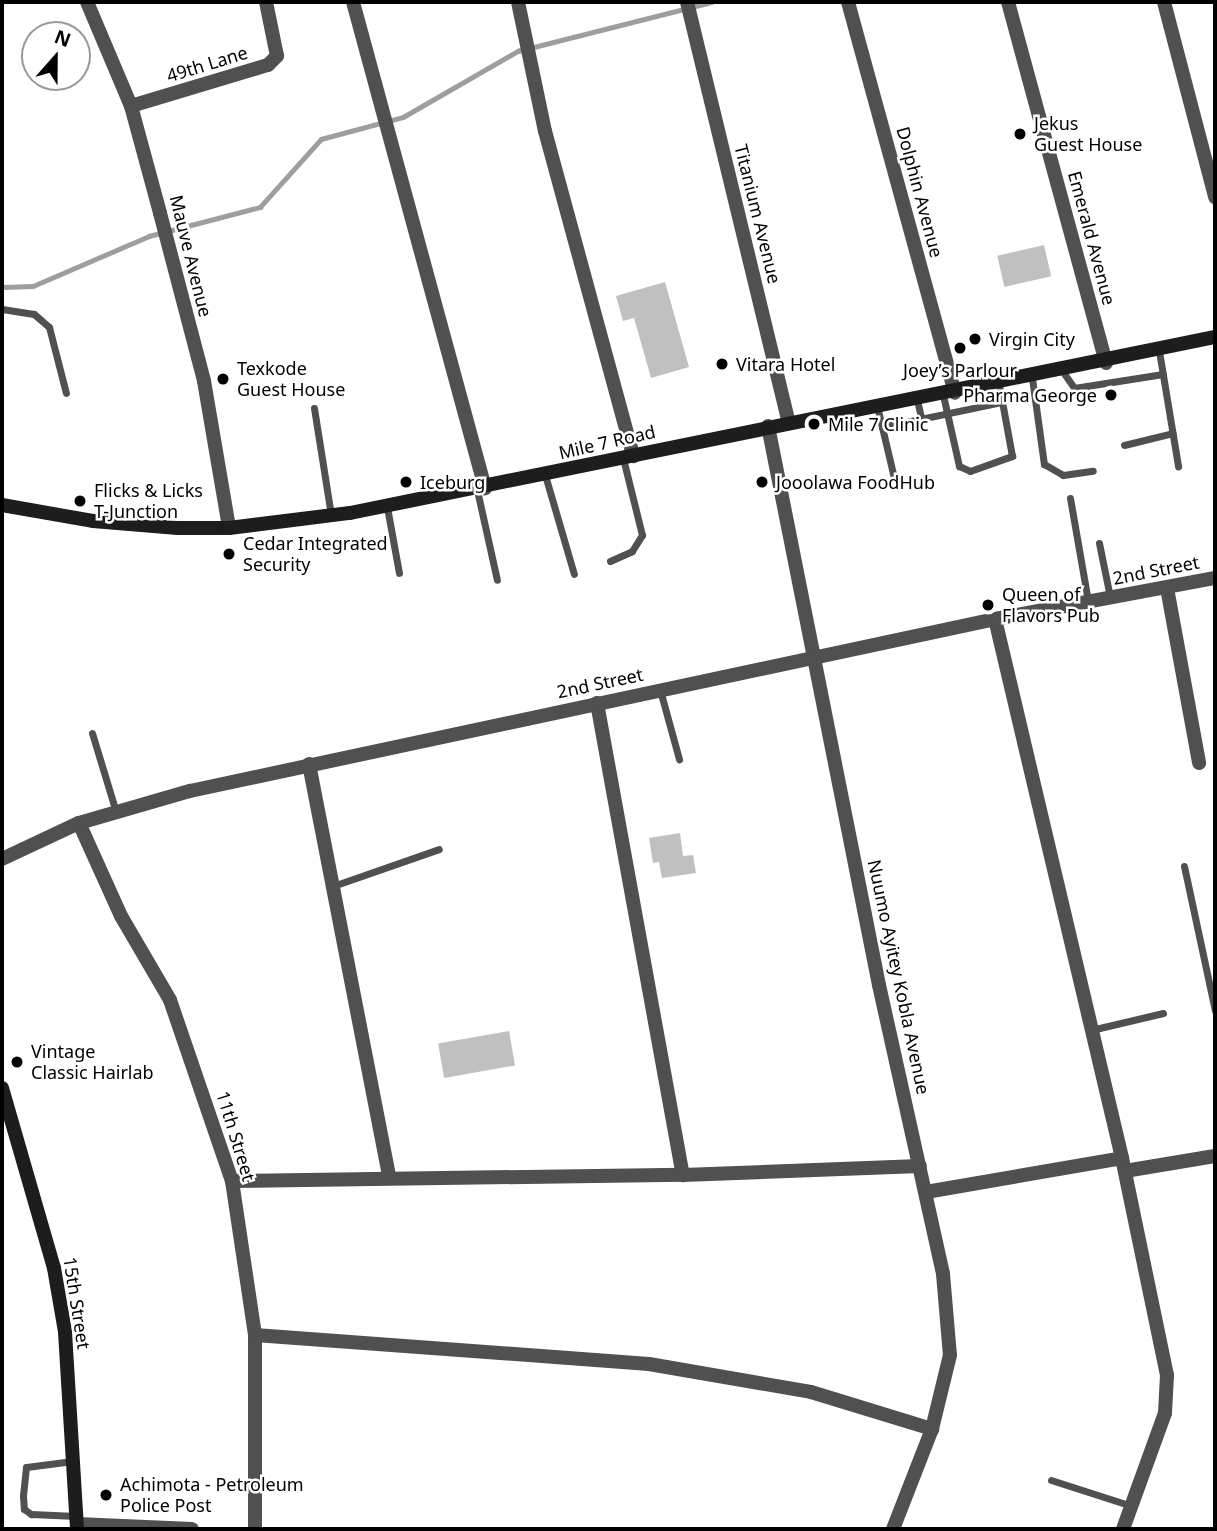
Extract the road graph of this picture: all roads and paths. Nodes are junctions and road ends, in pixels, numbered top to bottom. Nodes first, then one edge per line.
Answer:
1 (87, 2) edge
2 (266, 2) edge
3 (353, 2) edge
4 (518, 2) edge
5 (848, 2) edge
6 (1008, 2) edge
7 (1164, 2) edge
8 (688, 9) edge
9 (131, 106) junction
10 (1215, 197) edge
11 (2, 309) edge
12 (1215, 337) edge
13 (1159, 351) junction
14 (1106, 363) junction
15 (1063, 372) junction
16 (1163, 373) junction
17 (1032, 378) junction
18 (999, 384) junction
19 (66, 393) dead end
20 (949, 394) junction
21 (917, 400) junction
22 (1002, 402) junction
23 (877, 406) junction
24 (314, 408) dead end
25 (947, 413) junction
26 (921, 418) junction
27 (788, 421) junction
28 (768, 426) junction
29 (882, 427) junction
30 (1172, 433) junction
31 (1124, 445) dead end
32 (628, 457) junction
33 (1178, 466) dead end
34 (1093, 471) dead end
35 (545, 475) junction
36 (894, 478) dead end
37 (481, 489) junction
38 (1070, 499) dead end
39 (2, 505) edge
40 (387, 507) junction
41 (331, 515) junction
42 (229, 528) junction
43 (1099, 543) dead end
44 (610, 561) dead end
45 (399, 573) dead end
46 (574, 574) dead end
47 (1215, 578) edge
48 (498, 580) dead end
49 (1167, 588) junction
50 (1111, 598) junction
51 (1088, 602) junction
52 (995, 619) junction
53 (814, 657) junction
54 (660, 690) junction
55 (597, 703) junction
56 (92, 733) dead end
57 (679, 759) dead end
58 (1199, 762) dead end
59 (309, 764) junction
60 (116, 812) junction
61 (79, 823) junction
62 (439, 849) dead end
63 (2, 859) edge
64 (1184, 866) dead end
65 (332, 886) junction
66 (1215, 1011) edge
67 (1163, 1013) dead end
68 (1090, 1030) junction
69 (2, 1088) edge
70 (1215, 1157) edge
71 (1124, 1164) junction
72 (920, 1166) junction
73 (682, 1175) junction
74 (389, 1176) junction
75 (232, 1181) junction
76 (926, 1192) junction
77 (255, 1335) junction
78 (932, 1429) junction
79 (73, 1461) junction
80 (1051, 1480) dead end
81 (1132, 1506) junction
82 (77, 1523) edge
83 (192, 1529) edge
84 (255, 1529) edge
85 (893, 1529) edge
86 (1128, 1529) edge

1 - 9 street, Mauve Avenue
2 - 9 street, 49th Lane
3 - 37 street
4 - 32 street
5 - 20 street, Dolphin Avenue
6 - 14 street, Emerald Avenue
7 - 10 street
8 - 27 street, Titanium Avenue
9 - 42 street, Mauve Avenue
11 - 19 lane
12 - 13 street, Mile 7 Road
13 - 14 street, Mile 7 Road
13 - 16 lane
14 - 15 street, Mile 7 Road
15 - 16 lane
15 - 17 street, Mile 7 Road
16 - 30 lane
17 - 18 street, Mile 7 Road
17 - 34 lane
18 - 20 street, Mile 7 Road
18 - 22 lane
20 - 21 street, Mile 7 Road
20 - 25 lane
21 - 23 street, Mile 7 Road
21 - 26 lane
22 - 25 lane
22 - 25 lane
23 - 27 street, Mile 7 Road
23 - 29 lane
24 - 41 lane
25 - 26 lane
26 - 29 lane
27 - 28 street, Mile 7 Road
28 - 32 street, Mile 7 Road
28 - 53 street, Nuumo Ayitey Kobla Avenue
29 - 36 lane
30 - 31 lane
30 - 33 lane
32 - 35 street, Mile 7 Road
32 - 44 lane
35 - 37 street, Mile 7 Road
35 - 46 lane
37 - 40 street, Mile 7 Road
37 - 48 lane
38 - 51 lane
39 - 42 street, Mile 7 Road
40 - 41 street, Mile 7 Road
40 - 45 lane
41 - 42 street, Mile 7 Road
43 - 50 lane
47 - 49 street, 2nd Street
49 - 50 street, 2nd Street
49 - 58 street
50 - 51 street, 2nd Street
51 - 52 street, 2nd Street
52 - 53 street, 2nd Street
52 - 68 street
53 - 54 street, 2nd Street
53 - 72 street, Nuumo Ayitey Kobla Avenue
54 - 55 street, 2nd Street
54 - 57 lane
55 - 59 street, 2nd Street
55 - 73 street
56 - 60 lane
59 - 60 street, 2nd Street
59 - 65 street
60 - 61 street, 2nd Street
61 - 63 street, 2nd Street
61 - 75 street, 11th Street
62 - 65 lane
64 - 66 lane
65 - 74 street
67 - 68 lane
68 - 71 street
69 - 79 street, 15th Street
70 - 71 street
71 - 76 street
71 - 81 street
72 - 73 street
72 - 76 street, Nuumo Ayitey Kobla Avenue
73 - 74 street
74 - 75 street
75 - 77 street, 11th Street
76 - 78 street, Nuumo Ayitey Kobla Avenue
77 - 78 street
77 - 84 street, 11th Street
78 - 85 street, Nuumo Ayitey Kobla Avenue
79 - 82 street, 15th Street
79 - 82 lane
80 - 81 lane
81 - 86 street
82 - 83 street

